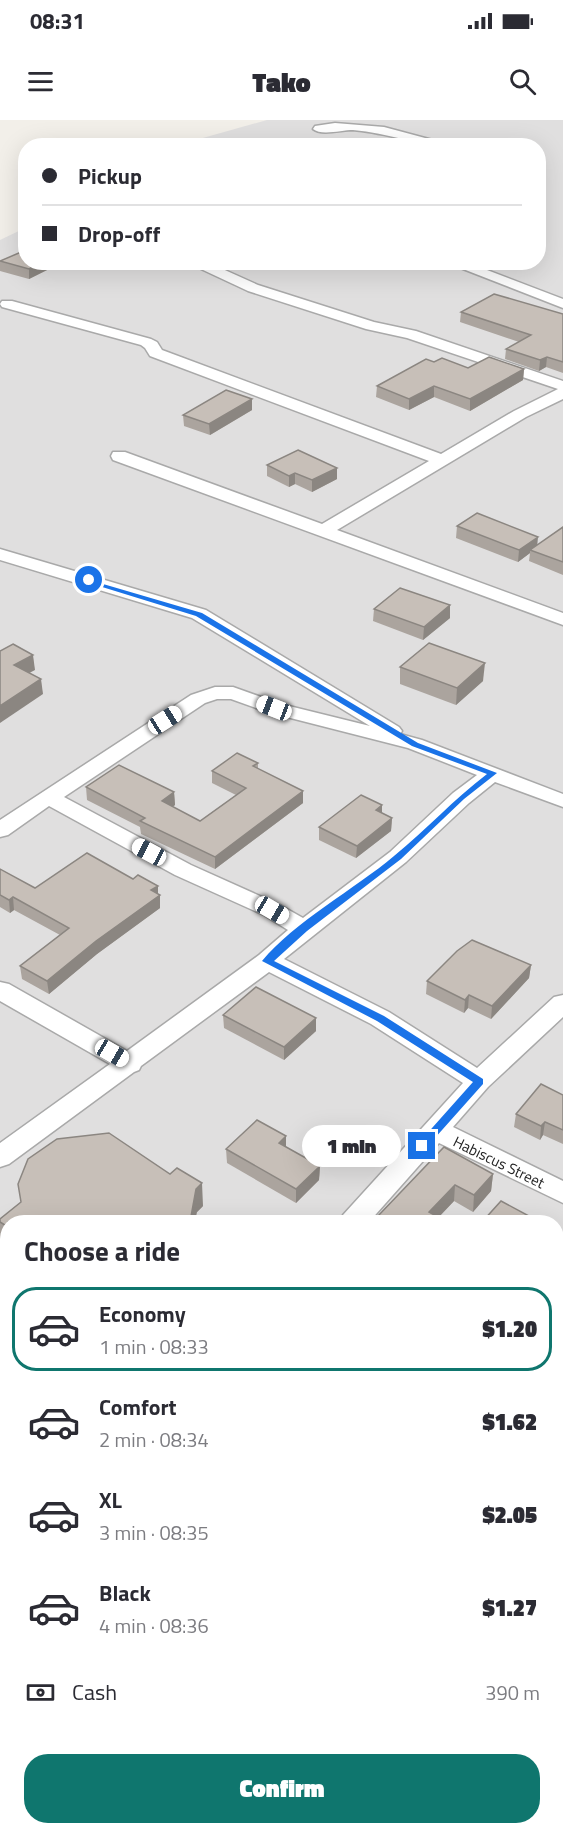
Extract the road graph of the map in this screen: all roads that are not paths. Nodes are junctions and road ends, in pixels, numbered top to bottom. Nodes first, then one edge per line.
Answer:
1 (319, 129) dead end
2 (411, 138) edge
3 (214, 270) edge
4 (473, 270) edge
5 (7, 304) dead end
6 (563, 304) edge
7 (563, 386) edge
8 (563, 393) edge
9 (119, 456) dead end
10 (443, 460) junction
11 (323, 531) junction
12 (0, 554) edge
13 (563, 619) edge
14 (415, 744) junction
15 (493, 773) junction
16 (50, 798) junction
17 (563, 801) edge
18 (0, 830) edge
19 (304, 929) junction
20 (267, 961) junction
21 (0, 990) edge
22 (563, 1003) edge
23 (130, 1064) junction
24 (479, 1081) junction
25 (435, 1130) junction
26 (0, 1157) edge
27 (563, 1193) edge
28 (359, 1215) edge

1 - 2 street
3 - 7 street
4 - 6 street
5 - 10 street
8 - 10 street
9 - 11 street
10 - 11 street
11 - 13 street
12 - 14 street
14 - 15 street
14 - 16 street
15 - 17 street
15 - 19 street
16 - 18 street
16 - 19 street
19 - 20 street
20 - 23 street
20 - 24 street
21 - 23 street
22 - 24 street
23 - 26 street
24 - 25 street
25 - 27 street, Habiscus Street
25 - 28 street

